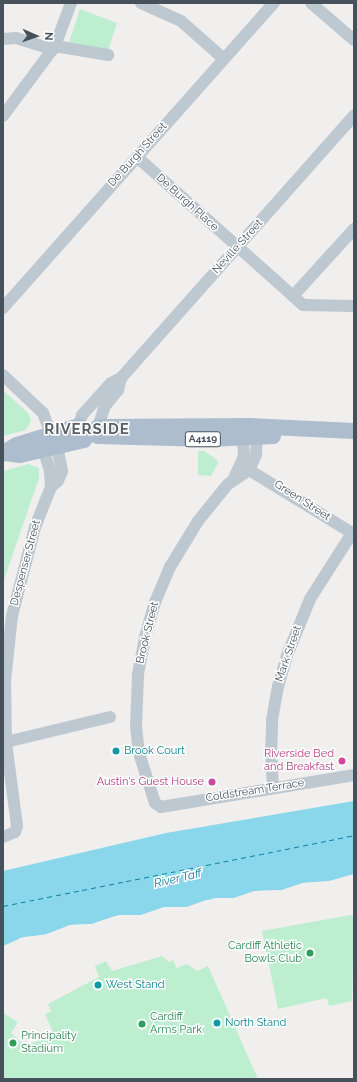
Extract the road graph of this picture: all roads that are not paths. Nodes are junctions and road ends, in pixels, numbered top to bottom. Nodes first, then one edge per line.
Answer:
1 (71, 3) edge
2 (141, 3) edge
3 (274, 3) edge
4 (312, 3) edge
5 (3, 39) edge
6 (354, 40) edge
7 (54, 48) junction
8 (108, 56) dead end
9 (224, 59) junction
10 (3, 116) edge
11 (354, 116) edge
12 (137, 158) junction
13 (354, 229) edge
14 (238, 248) junction
15 (293, 296) junction
16 (354, 306) edge
17 (3, 308) edge
18 (3, 375) edge
19 (121, 378) junction
20 (250, 431) junction
21 (89, 432) junction
22 (354, 432) edge
23 (49, 438) junction
24 (3, 453) edge
25 (250, 470) junction
26 (233, 480) junction
27 (353, 534) edge
28 (16, 598) junction
29 (3, 602) edge
30 (110, 717) dead end
31 (6, 742) junction
32 (354, 775) edge
33 (273, 788) junction
34 (157, 806) joint
35 (3, 837) edge

1 - 7 street
2 - 9 street
3 - 9 street, De Burgh Street
4 - 6 street
5 - 7 street
7 - 8 street
7 - 10 street
9 - 12 street, De Burgh Street
11 - 14 street, Neville Street
12 - 14 street, De Burgh Place
12 - 17 street, De Burgh Street
13 - 15 street
14 - 15 street, De Burgh Place
14 - 19 street, Neville Street
15 - 16 street, De Burgh Place
18 - 23 street, Despenser Street
19 - 21 street, Neville Street
19 - 21 street, Neville Street
20 - 21 main road, A4119
20 - 22 main road, A4119
20 - 25 street
20 - 26 street, Brook Street
21 - 23 main road, A4119
23 - 24 main road, A4119
23 - 28 street, Despenser Street
25 - 26 street, Brook Street
25 - 27 street, Green Street
26 - 34 street, Brook Street
27 - 33 street, Mark Street
28 - 29 street
28 - 31 street, Despenser Street
30 - 31 street
31 - 35 street, Despenser Street
32 - 33 street, Coldstream Terrace
33 - 34 street, Coldstream Terrace

